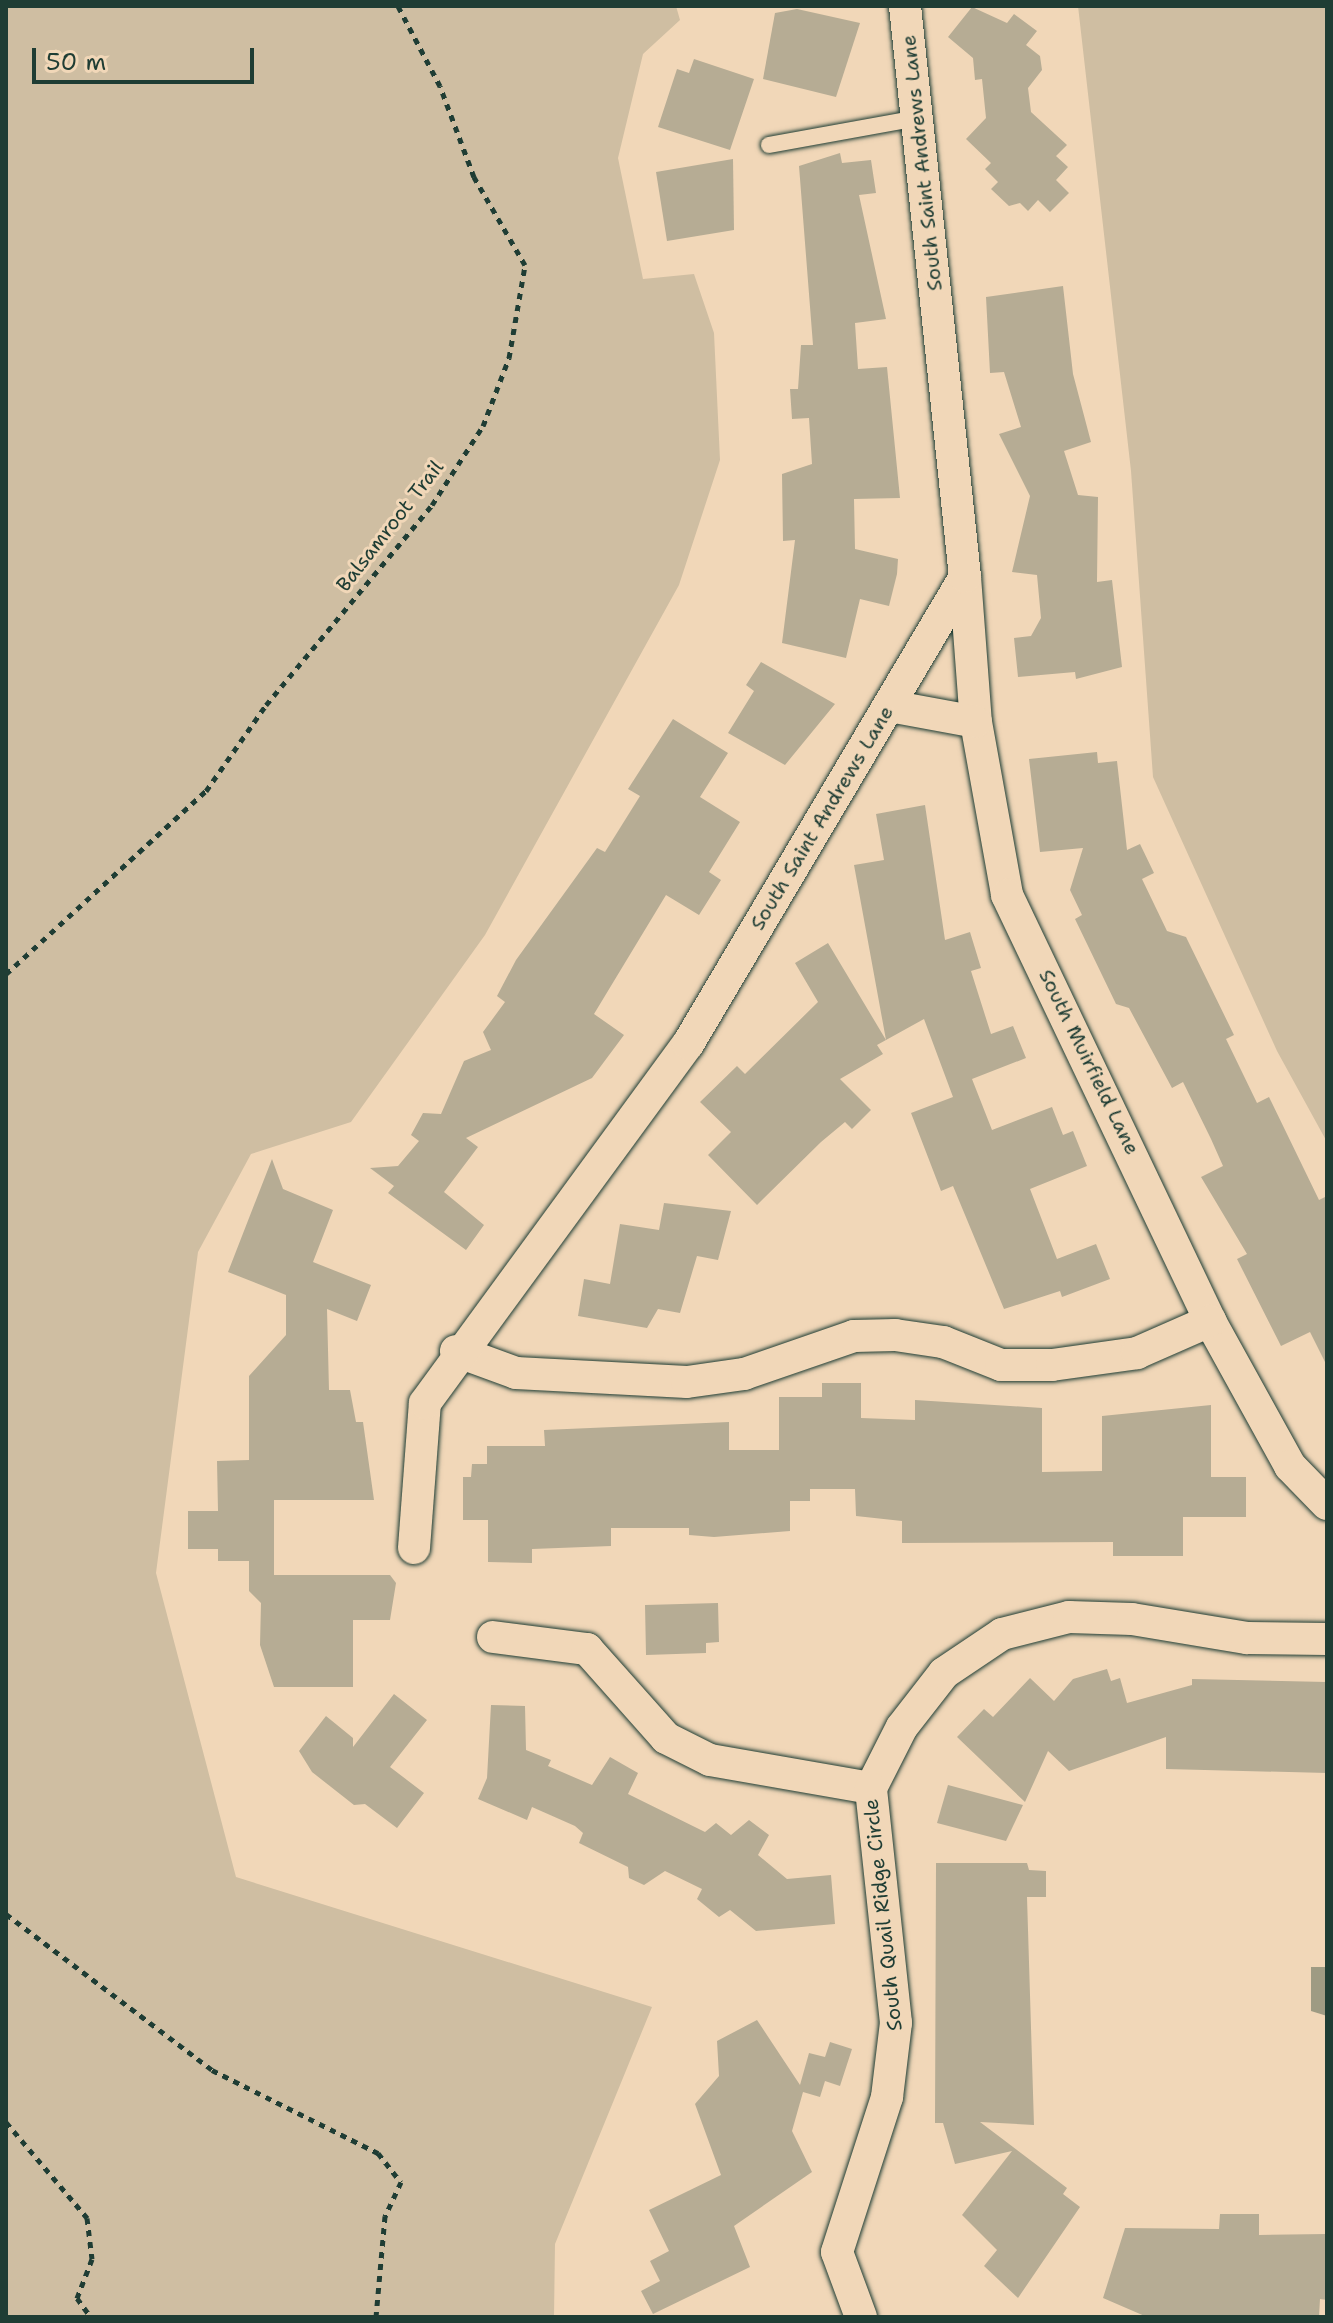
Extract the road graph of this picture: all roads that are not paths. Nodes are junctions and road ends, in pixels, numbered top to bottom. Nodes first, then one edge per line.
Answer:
1 (905, 6) edge
2 (918, 118) junction
3 (769, 145) dead end
4 (965, 577) junction
5 (889, 706) junction
6 (976, 722) junction
7 (1210, 1321) junction
8 (456, 1351) junction
9 (1327, 1504) edge
10 (414, 1548) dead end
11 (493, 1637) dead end
12 (1327, 1639) edge
13 (871, 1788) junction
14 (861, 2317) edge

1 - 2 street, South Saint Andrews Lane
2 - 3 lane
2 - 4 street, South Saint Andrews Lane
4 - 5 street, South Saint Andrews Lane
4 - 6 street, South Muirfield Lane
5 - 6 street
5 - 8 street, South Saint Andrews Lane
6 - 7 street, South Muirfield Lane
7 - 8 street
7 - 9 street, South Muirfield Lane
8 - 10 street, South Saint Andrews Lane
11 - 13 street
12 - 13 street
13 - 14 street, South Quail Ridge Circle

